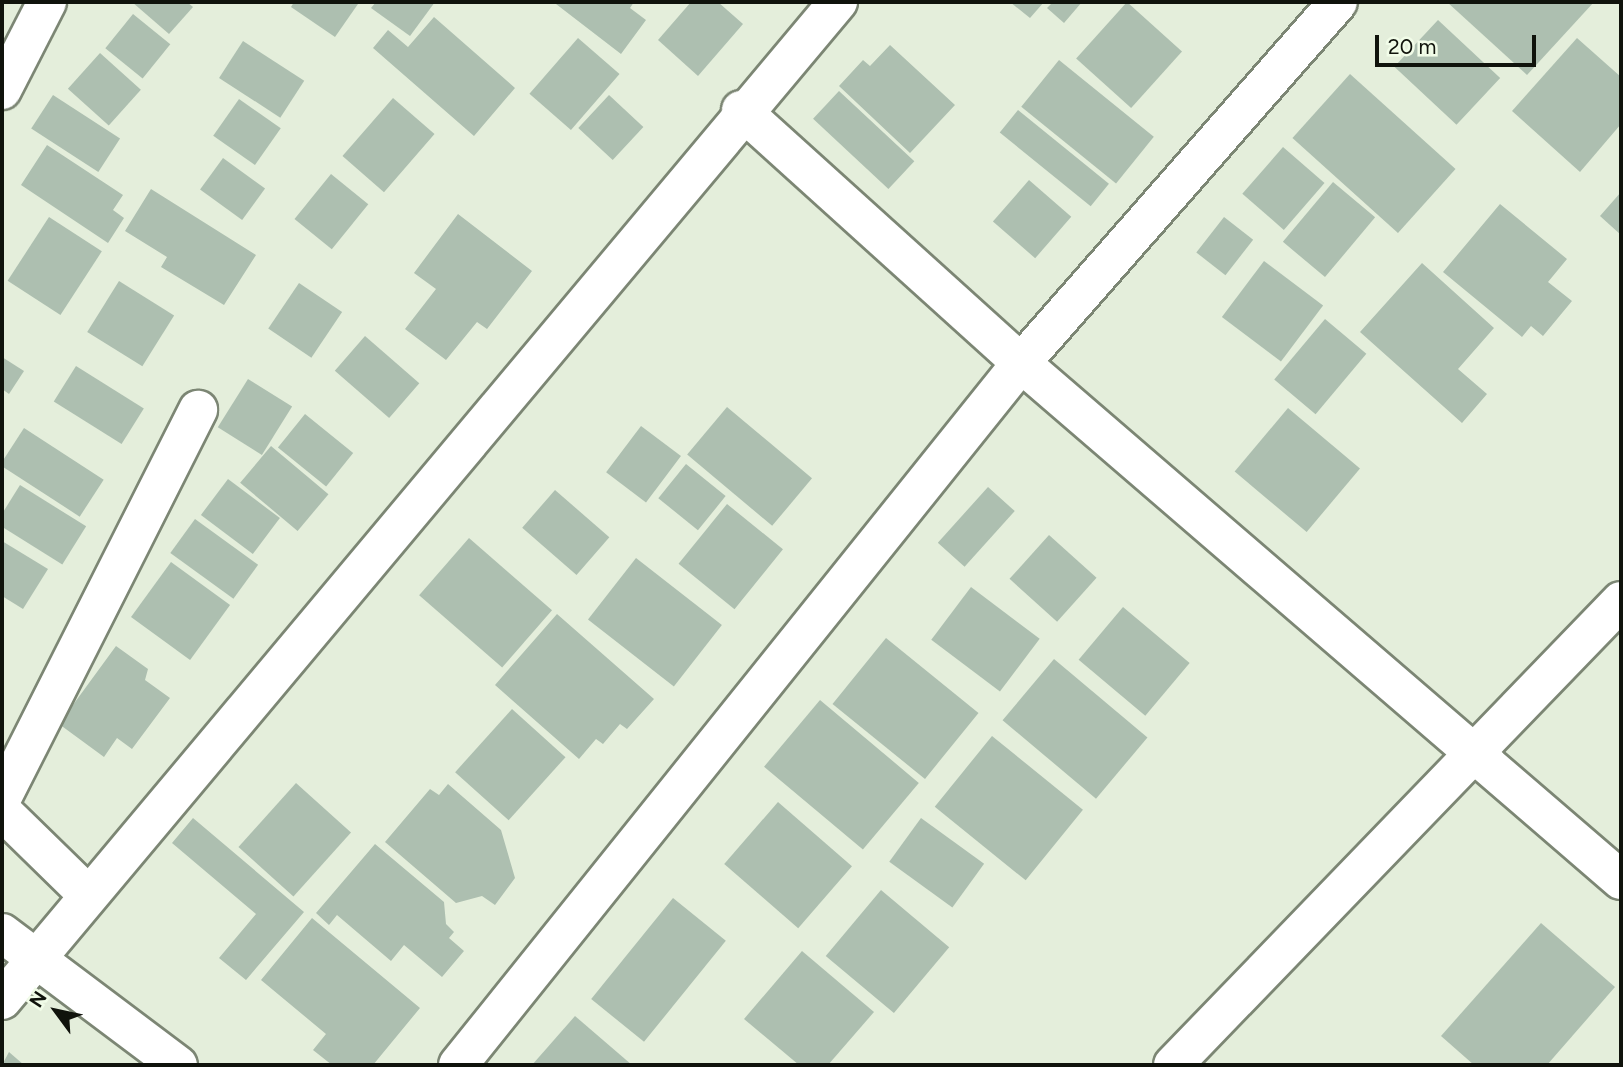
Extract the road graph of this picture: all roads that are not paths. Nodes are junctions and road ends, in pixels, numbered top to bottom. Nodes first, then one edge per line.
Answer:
1 (47, 2) edge
2 (838, 2) edge
3 (1338, 2) edge
4 (2, 90) edge
5 (741, 110) junction
6 (1021, 363) junction
7 (198, 410) dead end
8 (1621, 601) edge
9 (1479, 753) junction
10 (2, 798) edge
11 (2, 811) edge
12 (1621, 880) edge
13 (88, 895) junction
14 (2, 933) edge
15 (38, 957) junction
16 (2, 1000) edge
17 (178, 1065) edge
18 (458, 1065) edge
19 (1173, 1065) edge

1 - 4 street
2 - 5 street
3 - 6 street
5 - 6 street
5 - 13 street
6 - 9 street
6 - 18 street
7 - 10 street
8 - 9 street
9 - 12 street
9 - 19 street
11 - 13 street
13 - 15 street
14 - 15 street
15 - 16 street
15 - 17 street

